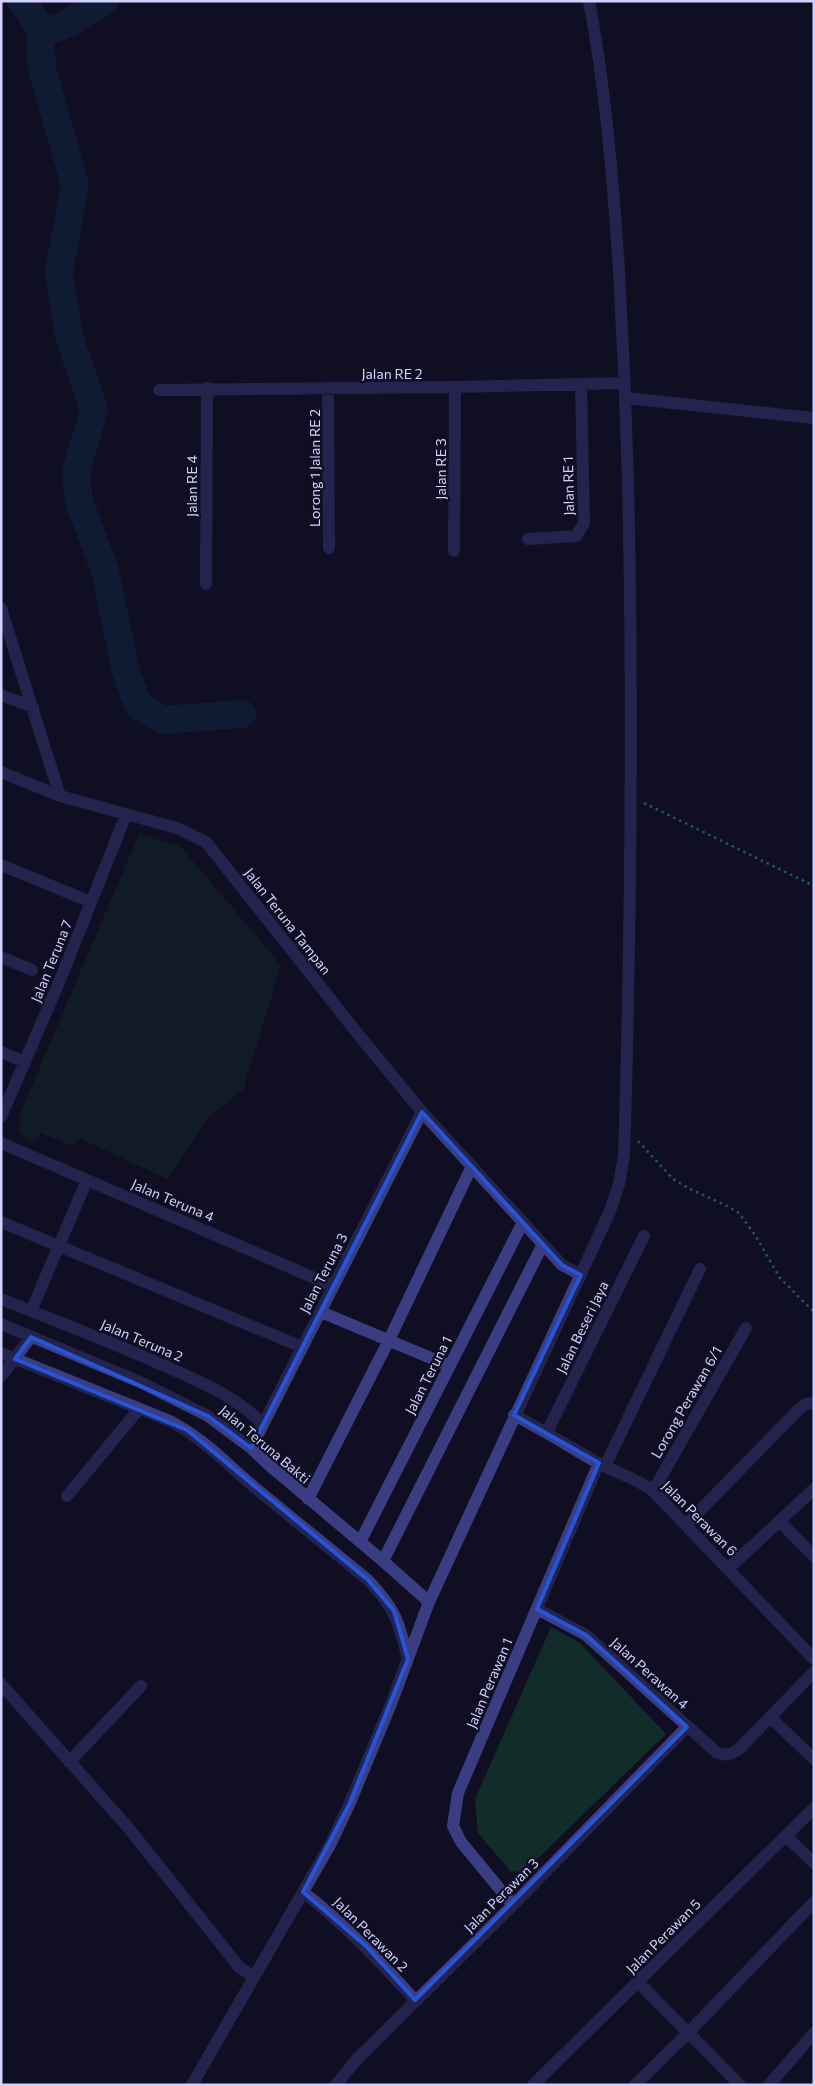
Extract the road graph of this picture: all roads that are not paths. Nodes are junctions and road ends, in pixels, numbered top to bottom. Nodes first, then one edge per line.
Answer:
1 (589, 1) edge
2 (625, 383) junction
3 (581, 385) junction
4 (207, 388) junction
5 (328, 388) junction
6 (455, 388) junction
7 (159, 390) dead end
8 (626, 398) junction
9 (814, 418) edge
10 (528, 539) dead end
11 (329, 548) dead end
12 (454, 551) dead end
13 (206, 584) dead end
14 (2, 614) edge
15 (1, 695) edge
16 (33, 708) junction
17 (1, 772) edge
18 (60, 796) junction
19 (126, 815) junction
20 (1, 865) edge
21 (91, 902) junction
22 (1, 957) edge
23 (32, 970) dead end
24 (1, 1052) edge
25 (25, 1062) junction
26 (422, 1112) junction
27 (1, 1117) edge
28 (1, 1143) edge
29 (472, 1166) junction
30 (87, 1180) junction
31 (1, 1222) edge
32 (523, 1222) junction
33 (644, 1236) dead end
34 (543, 1244) junction
35 (59, 1246) junction
36 (700, 1269) dead end
37 (581, 1275) junction
38 (333, 1286) junction
39 (1, 1299) edge
40 (31, 1311) junction
41 (321, 1312) junction
42 (1, 1324) edge
43 (746, 1328) dead end
44 (31, 1337) junction
45 (388, 1340) junction
46 (302, 1347) junction
47 (1, 1353) edge
48 (15, 1359) junction
49 (450, 1366) junction
50 (1, 1376) edge
51 (814, 1403) edge
52 (138, 1409) junction
53 (514, 1415) junction
54 (263, 1424) junction
55 (547, 1432) junction
56 (251, 1448) junction
57 (602, 1465) junction
58 (814, 1489) edge
59 (653, 1491) junction
60 (68, 1496) dead end
61 (308, 1499) junction
62 (780, 1521) junction
63 (686, 1525) junction
64 (360, 1542) junction
65 (814, 1556) edge
66 (383, 1561) junction
67 (729, 1568) junction
68 (429, 1602) junction
69 (537, 1609) junction
70 (408, 1659) junction
71 (814, 1659) edge
72 (814, 1672) edge
73 (1, 1684) edge
74 (141, 1686) dead end
75 (770, 1717) junction
76 (687, 1727) junction
77 (814, 1759) edge
78 (69, 1762) junction
79 (814, 1808) edge
80 (786, 1836) junction
81 (814, 1863) edge
82 (303, 1892) junction
83 (814, 1902) edge
84 (513, 1905) junction
85 (254, 1977) junction
86 (638, 1982) junction
87 (415, 2000) junction
88 (688, 2033) junction
89 (814, 2033) edge
90 (192, 2085) edge
91 (336, 2085) edge
92 (533, 2085) edge
93 (635, 2085) edge
94 (740, 2085) edge
95 (770, 2085) edge

1 - 2 street
2 - 3 street, Jalan RE 2
2 - 8 street
3 - 6 street, Jalan RE 2
3 - 10 street, Jalan RE 1
4 - 5 street, Jalan RE 2
4 - 7 street, Jalan RE 2
4 - 13 street, Jalan RE 4
5 - 6 street, Jalan RE 2
5 - 11 street, Lorong 1 Jalan RE 2
6 - 12 street, Jalan RE 3
8 - 9 street
8 - 37 street
14 - 16 street
15 - 16 street
16 - 18 street
17 - 18 street, Jalan Teruna Tampan
18 - 19 street, Jalan Teruna Tampan
19 - 21 street, Jalan Teruna 7
19 - 26 street, Jalan Teruna Tampan
20 - 21 street
21 - 25 street, Jalan Teruna 7
22 - 23 street
24 - 25 street
25 - 27 street, Jalan Teruna 7
26 - 29 street, Jalan Teruna Tampan
26 - 38 street, Jalan Teruna 3
28 - 30 street, Jalan Teruna 4
29 - 32 street, Jalan Teruna Tampan
29 - 45 street
30 - 35 street
30 - 38 street, Jalan Teruna 4
31 - 35 street
32 - 34 street, Jalan Teruna Tampan
32 - 49 street, Jalan Teruna 1
33 - 55 street, Jalan Beseri Jaya
34 - 37 street, Jalan Teruna Tampan
34 - 66 street
35 - 40 street
35 - 46 street
36 - 57 street, Jalan Perawan 1
37 - 53 street
38 - 41 street, Jalan Teruna 3
39 - 40 street, Jalan Teruna 2
40 - 54 street, Jalan Teruna 2
41 - 45 street
41 - 46 street, Jalan Teruna 3
42 - 44 street, Jalan Teruna Bakti
43 - 59 street, Lorong Perawan 6/1
44 - 48 street
44 - 56 street, Jalan Teruna Bakti
45 - 49 street
45 - 61 street
46 - 54 street, Jalan Teruna 3
47 - 48 street
48 - 50 street
48 - 52 street
49 - 64 street, Jalan Teruna 1
51 - 63 street
52 - 60 street
52 - 70 street
53 - 55 street, Jalan Perawan 6
53 - 68 street
54 - 56 street, Jalan Teruna 3
55 - 57 street, Jalan Perawan 6
56 - 61 street, Jalan Teruna Bakti
57 - 59 street, Jalan Perawan 6
57 - 69 street, Jalan Perawan 1
58 - 62 street
59 - 63 street, Jalan Perawan 6
61 - 64 street, Jalan Teruna Bakti
62 - 65 street
62 - 67 street
63 - 67 street, Jalan Perawan 6
64 - 66 street, Jalan Teruna Bakti
66 - 68 street, Jalan Teruna Bakti
67 - 71 street, Jalan Perawan 6
68 - 70 street
69 - 76 street, Jalan Perawan 4
69 - 84 street, Jalan Perawan 1
70 - 82 street
72 - 75 street
73 - 78 street
74 - 78 street
75 - 76 street, Jalan Perawan 4
75 - 77 street
76 - 84 street, Jalan Perawan 3
78 - 85 street
79 - 80 street, Jalan Perawan 5
80 - 81 street
80 - 86 street, Jalan Perawan 5
82 - 85 street
82 - 87 street, Jalan Perawan 2
83 - 88 street
84 - 87 street, Jalan Perawan 3
85 - 90 street
86 - 88 street
86 - 92 street, Jalan Perawan 5
87 - 91 street, Jalan Perawan 3
88 - 93 street
88 - 94 street
89 - 95 street

